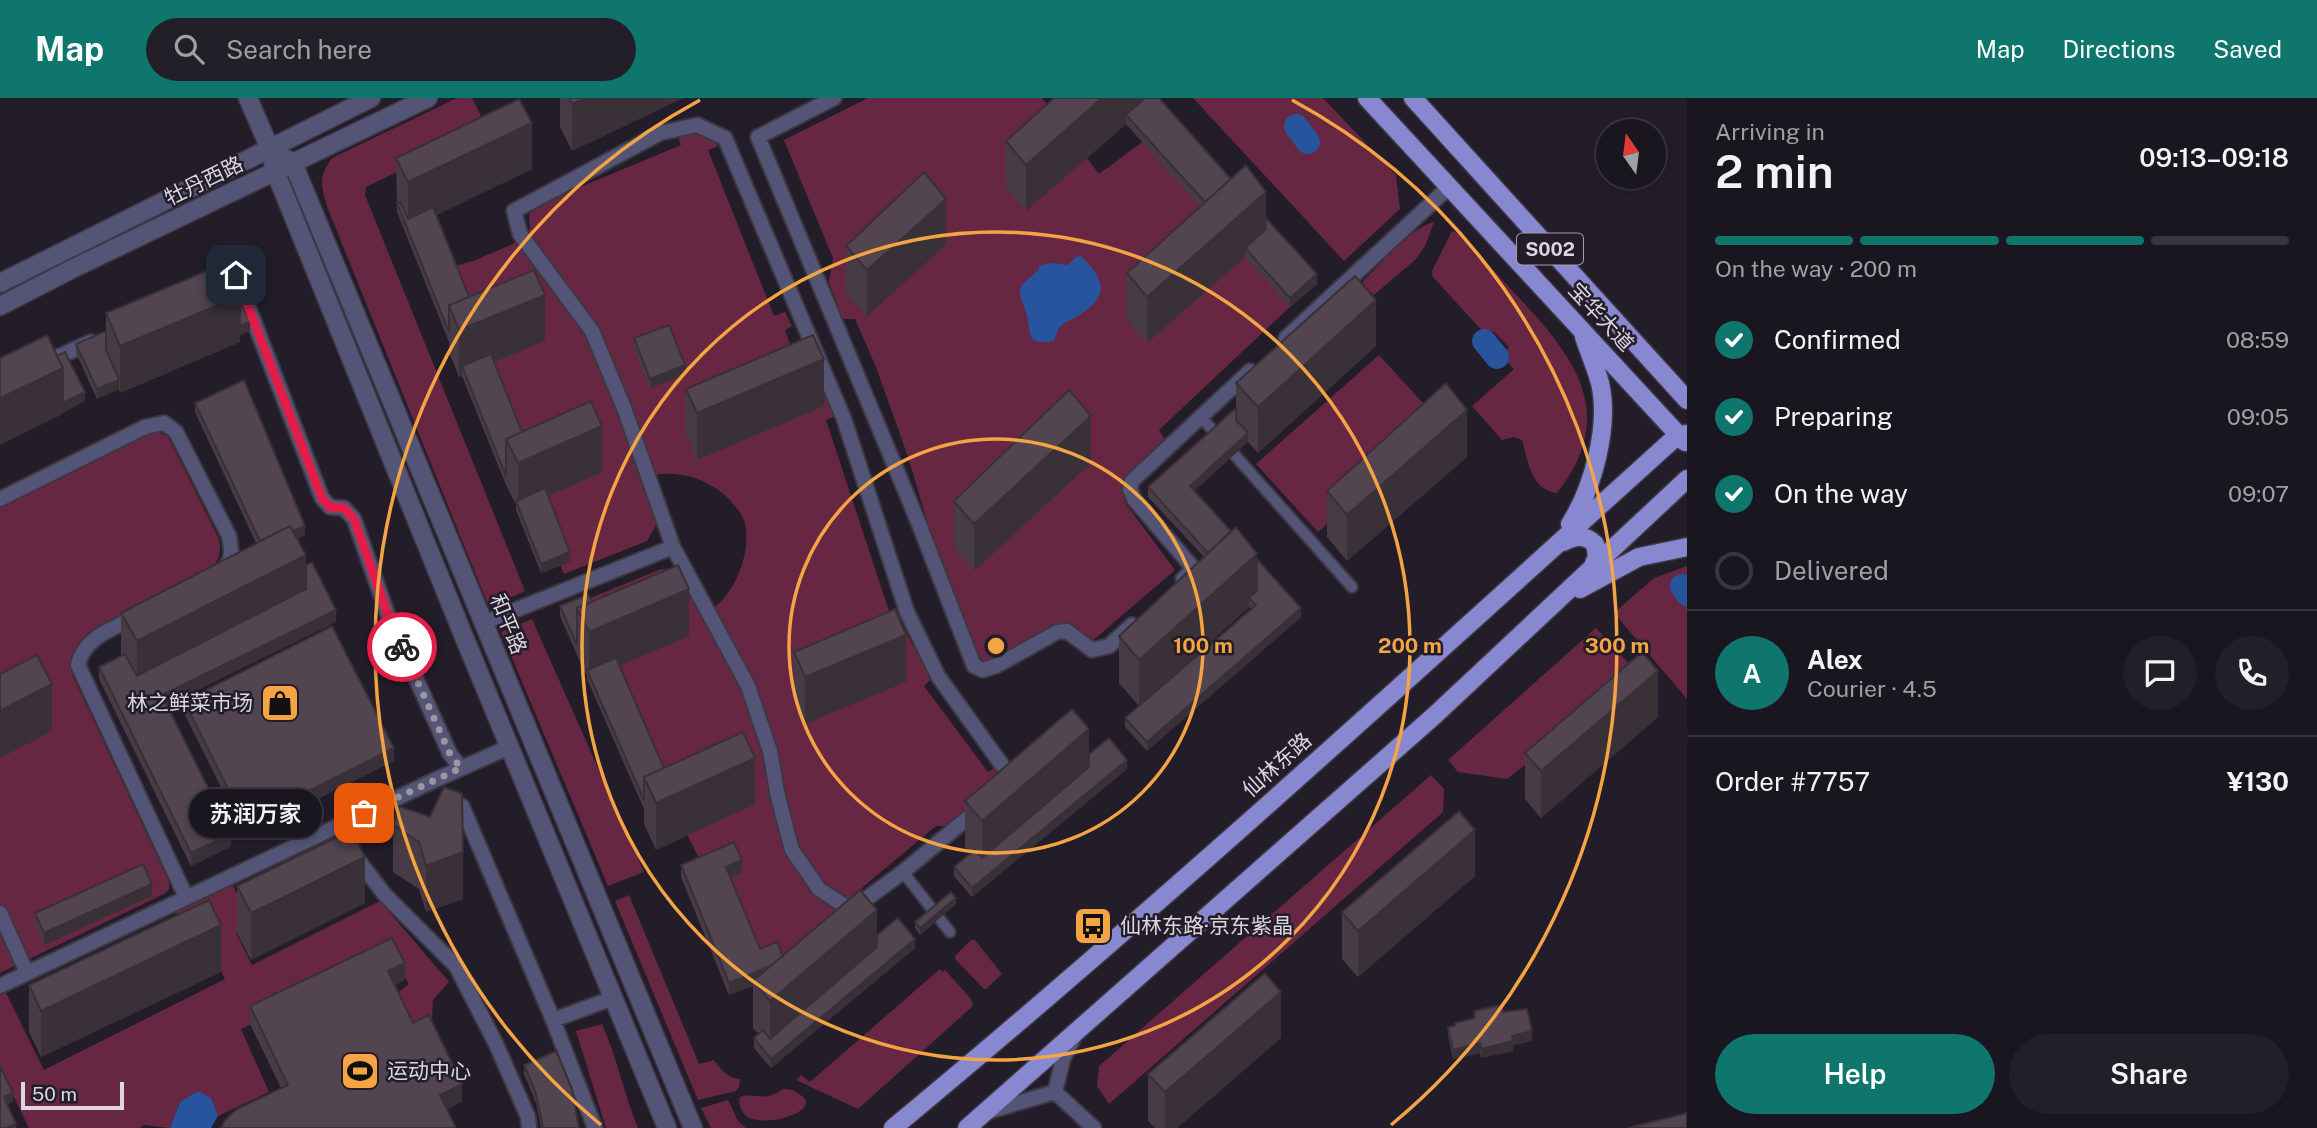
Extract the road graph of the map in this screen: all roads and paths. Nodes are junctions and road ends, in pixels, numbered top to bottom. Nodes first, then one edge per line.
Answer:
1 (248, 98) edge
2 (372, 98) edge
3 (428, 98) edge
4 (834, 98) edge
5 (1367, 98) edge
6 (1413, 98) edge
7 (270, 149) junction
8 (293, 163) junction
9 (275, 171) junction
10 (1449, 187) junction
11 (0, 283) edge
12 (199, 292) edge
13 (0, 306) edge
14 (1582, 330) junction
15 (99, 338) edge
16 (37, 366) edge
17 (1687, 400) edge
18 (1200, 417) junction
19 (1684, 438) edge
20 (1687, 479) edge
21 (0, 499) edge
22 (1557, 545) junction
23 (673, 547) junction
24 (1687, 547) edge
25 (1592, 569) junction
26 (204, 583) edge
27 (1175, 586) edge
28 (1352, 587) dead end
29 (1559, 600) junction
30 (149, 610) edge
31 (1147, 612) edge
32 (483, 623) junction
33 (509, 747) junction
34 (461, 768) junction
35 (461, 806) edge
36 (346, 836) junction
37 (904, 872) junction
38 (186, 897) junction
39 (0, 913) edge
40 (950, 932) dead end
41 (27, 973) junction
42 (0, 986) edge
43 (613, 998) junction
44 (553, 1020) junction
45 (1077, 1032) junction
46 (1055, 1092) junction
47 (986, 1113) junction
48 (529, 1128) edge
49 (595, 1128) edge
50 (667, 1128) edge
51 (693, 1128) edge
52 (893, 1128) edge
53 (967, 1128) edge
54 (1094, 1128) edge

1 - 7 street
2 - 7 street, 牡丹西路
3 - 8 street, 牡丹西路
4 - 31 street
5 - 10 main road, 宝华大道
6 - 17 main road, 宝华大道 / S002
7 - 8 street
7 - 9 street
7 - 11 street, 牡丹西路
8 - 9 street, 牡丹西路
8 - 32 street, 和平路
9 - 13 street, 牡丹西路
9 - 33 street
10 - 14 main road, 宝华大道
10 - 18 street
12 - 34 street
14 - 19 main road, 宝华大道
14 - 22 main road
15 - 16 street
18 - 27 street
18 - 28 street
19 - 22 main road, 仙林东路
20 - 25 main road
21 - 26 street
22 - 25 main road
22 - 52 main road, 仙林东路
23 - 32 street
23 - 37 street
23 - 37 street
24 - 29 main road
25 - 29 main road
29 - 45 main road
30 - 38 street
32 - 51 street, 和平路
33 - 34 street
33 - 43 street
34 - 36 street
35 - 44 street
36 - 38 street
36 - 48 street
37 - 40 street
38 - 41 street
39 - 41 street
41 - 42 street
43 - 44 street
43 - 50 street
44 - 49 street
45 - 46 street
45 - 47 main road
46 - 47 street
46 - 54 street
47 - 53 main road

